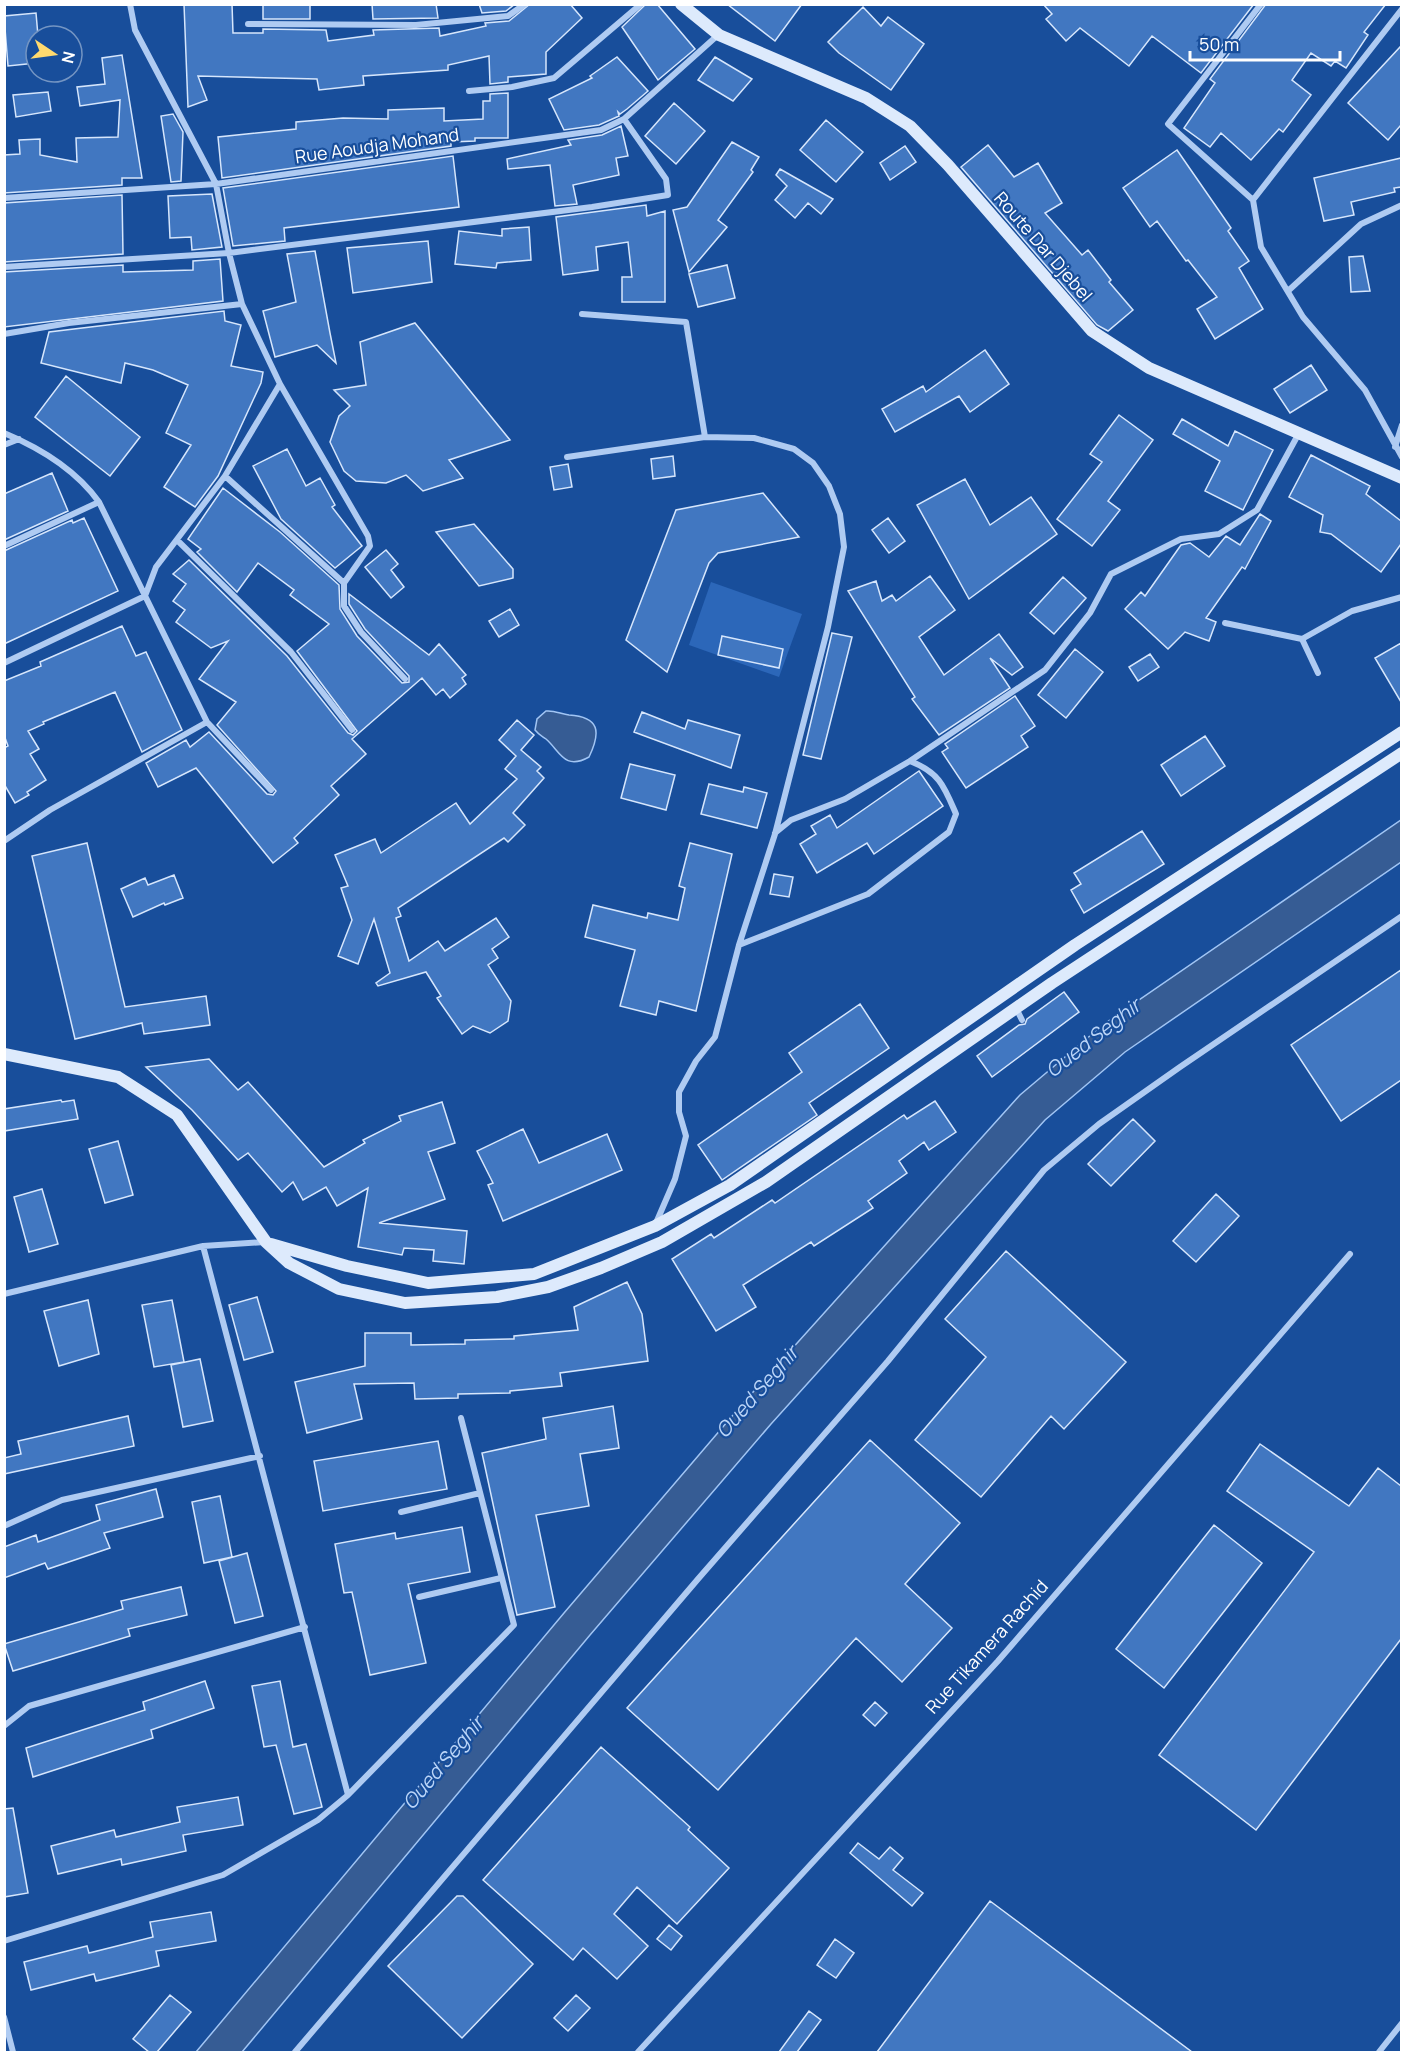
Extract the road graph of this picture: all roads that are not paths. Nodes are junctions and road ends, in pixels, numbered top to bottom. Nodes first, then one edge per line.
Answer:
1 (130, 4) edge
2 (525, 4) edge
3 (641, 4) edge
4 (681, 4) edge
5 (1260, 4) edge
6 (1401, 9) edge
7 (248, 24) dead end
8 (719, 35) junction
9 (469, 91) dead end
10 (624, 119) junction
11 (216, 184) junction
12 (4, 198) edge
13 (1253, 200) junction
14 (1401, 205) edge
15 (229, 253) junction
16 (4, 267) edge
17 (1288, 291) junction
18 (242, 304) junction
19 (582, 314) dead end
20 (4, 334) edge
21 (280, 384) junction
22 (1401, 425) edge
23 (4, 433) edge
24 (1299, 434) junction
25 (705, 437) junction
26 (19, 439) junction
27 (4, 445) edge
28 (1395, 448) junction
29 (567, 457) dead end
30 (1401, 457) edge
31 (225, 476) junction
32 (1401, 478) edge
33 (99, 502) junction
34 (178, 542) junction
35 (4, 546) edge
36 (344, 583) junction
37 (145, 596) junction
38 (1401, 597) edge
39 (1225, 623) dead end
40 (1302, 639) junction
41 (4, 663) edge
42 (1318, 673) dead end
43 (405, 679) dead end
44 (207, 722) junction
45 (352, 730) dead end
46 (1401, 732) edge
47 (1401, 753) edge
48 (910, 761) junction
49 (271, 790) dead end
50 (775, 834) junction
51 (4, 841) edge
52 (1401, 916) edge
53 (739, 945) junction
54 (4, 1054) edge
55 (655, 1226) junction
56 (266, 1242) junction
57 (203, 1246) junction
58 (1350, 1254) dead end
59 (4, 1294) edge
60 (461, 1418) dead end
61 (261, 1456) junction
62 (480, 1493) junction
63 (401, 1512) dead end
64 (4, 1526) edge
65 (501, 1578) junction
66 (419, 1597) dead end
67 (305, 1627) junction
68 (4, 1726) edge
69 (348, 1795) junction
70 (4, 1941) edge
71 (4, 2017) edge
72 (1401, 2023) edge
73 (13, 2052) edge
74 (295, 2052) edge
75 (638, 2052) edge
76 (1380, 2052) edge

1 - 11 street
2 - 7 street
3 - 9 street
4 - 8 street, Route Dar Djebel
5 - 13 street
6 - 13 street
8 - 10 street, Rue Aoudja Mohand
8 - 24 street, Route Dar Djebel
10 - 11 street, Rue Aoudja Mohand
10 - 15 street
11 - 12 street, Rue Aoudja Mohand
11 - 15 street
13 - 17 street
14 - 17 street
15 - 16 street
15 - 18 street
17 - 28 street
18 - 20 street
18 - 21 street
19 - 25 street
21 - 31 street
21 - 36 street
22 - 28 street
23 - 26 street
24 - 32 street, Route Dar Djebel
24 - 48 street
25 - 29 street
25 - 50 street
26 - 27 street
26 - 33 street
28 - 30 street
31 - 34 street
31 - 36 street
33 - 35 street
33 - 37 street
34 - 37 street
34 - 45 street
36 - 43 street
37 - 41 street
37 - 44 street
38 - 40 street
39 - 40 street
40 - 42 street
44 - 49 street
44 - 51 street
46 - 55 street
47 - 56 street
48 - 50 street
48 - 53 street
50 - 53 street
52 - 74 street
53 - 55 street
54 - 56 street
55 - 56 street
56 - 57 street
57 - 59 street
57 - 61 street
58 - 75 street, Rue Tikamera Rachid
60 - 62 street
61 - 64 street
61 - 67 street
62 - 63 street
62 - 65 street
65 - 66 street
65 - 69 street
67 - 68 street
67 - 69 street
69 - 70 street
71 - 73 street
72 - 76 street

